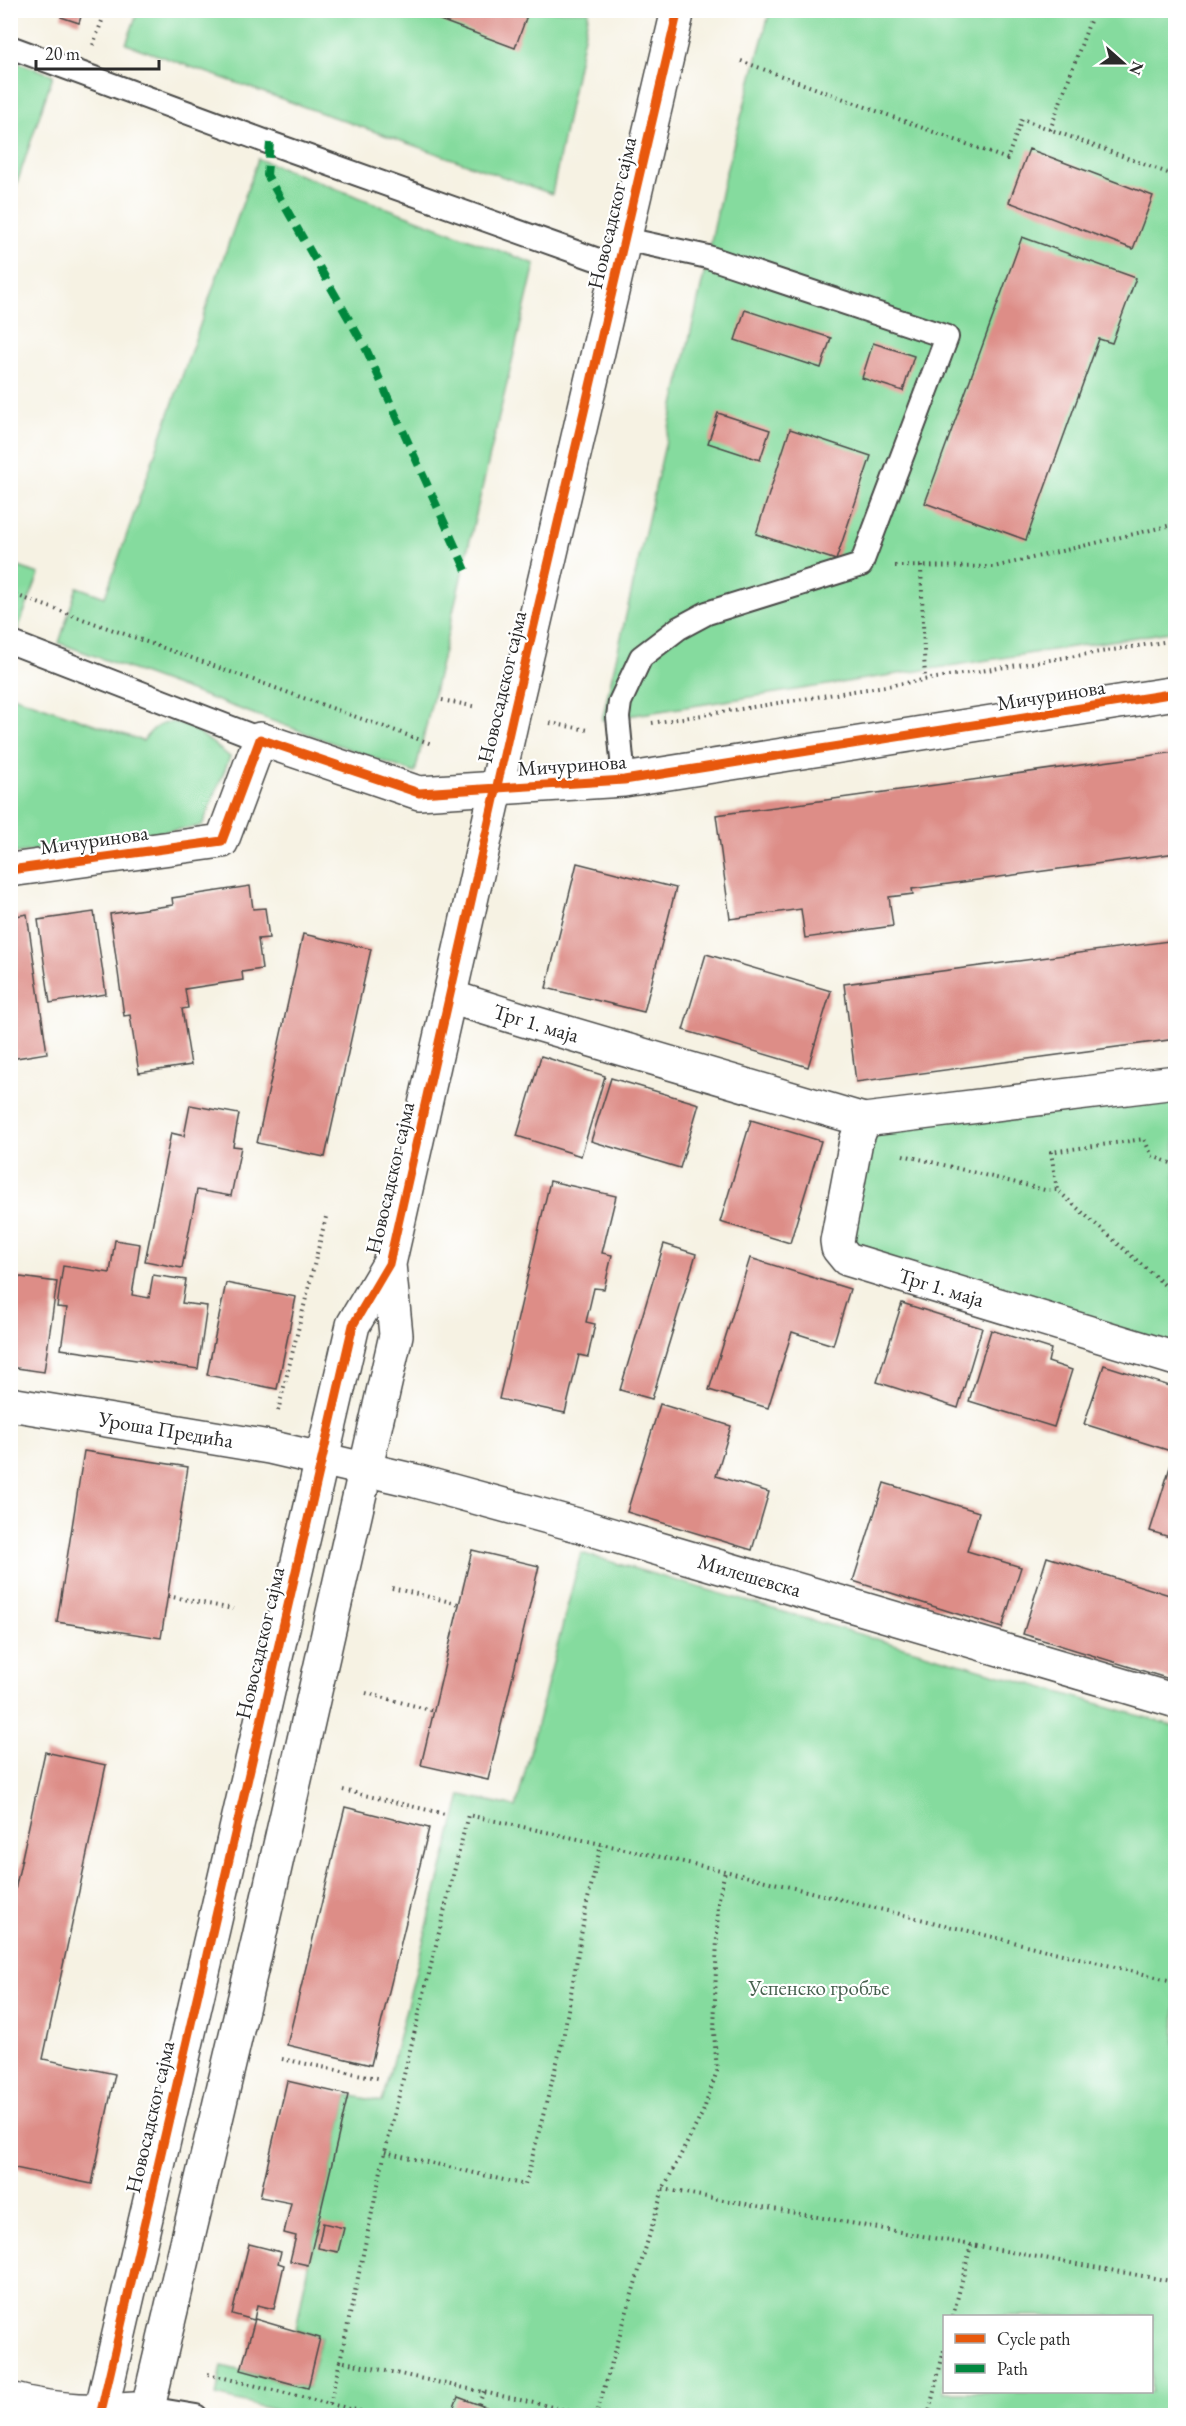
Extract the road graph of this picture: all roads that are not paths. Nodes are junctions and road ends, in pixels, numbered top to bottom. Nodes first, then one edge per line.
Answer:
1 (678, 10) edge
2 (10, 47) edge
3 (622, 253) junction
4 (10, 642) edge
5 (1176, 693) edge
6 (260, 739) junction
7 (624, 780) junction
8 (497, 789) junction
9 (10, 870) edge
10 (450, 997) junction
11 (1176, 1082) edge
12 (860, 1130) junction
13 (389, 1264) junction
14 (1176, 1359) edge
15 (10, 1404) edge
16 (321, 1459) junction
17 (365, 1469) junction
18 (1176, 1701) edge
19 (10, 2399) edge
20 (147, 2412) edge
21 (100, 2414) edge
22 (196, 2415) edge

1 - 3 street, Новосадског сајма
2 - 3 lane
3 - 7 lane
3 - 8 street, Новосадског сајма
4 - 6 lane
5 - 7 street, Мичуринова
6 - 8 street, Мичуринова
6 - 9 street, Мичуринова
7 - 8 street, Мичуринова
8 - 10 street, Новосадског сајма
10 - 12 street, Трг 1. маја
10 - 13 street, Новосадског сајма
11 - 12 street, Трг 1. маја
12 - 14 street, Трг 1. маја
13 - 16 street, Новосадског сајма
13 - 17 street, Новосадског сајма
15 - 16 street, Уроша Предића
16 - 17 street, Милешевска
16 - 21 street, Новосадског сајма
17 - 18 street, Милешевска
17 - 20 street, Новосадског сајма
19 - 21 street
20 - 21 street
20 - 22 lane

